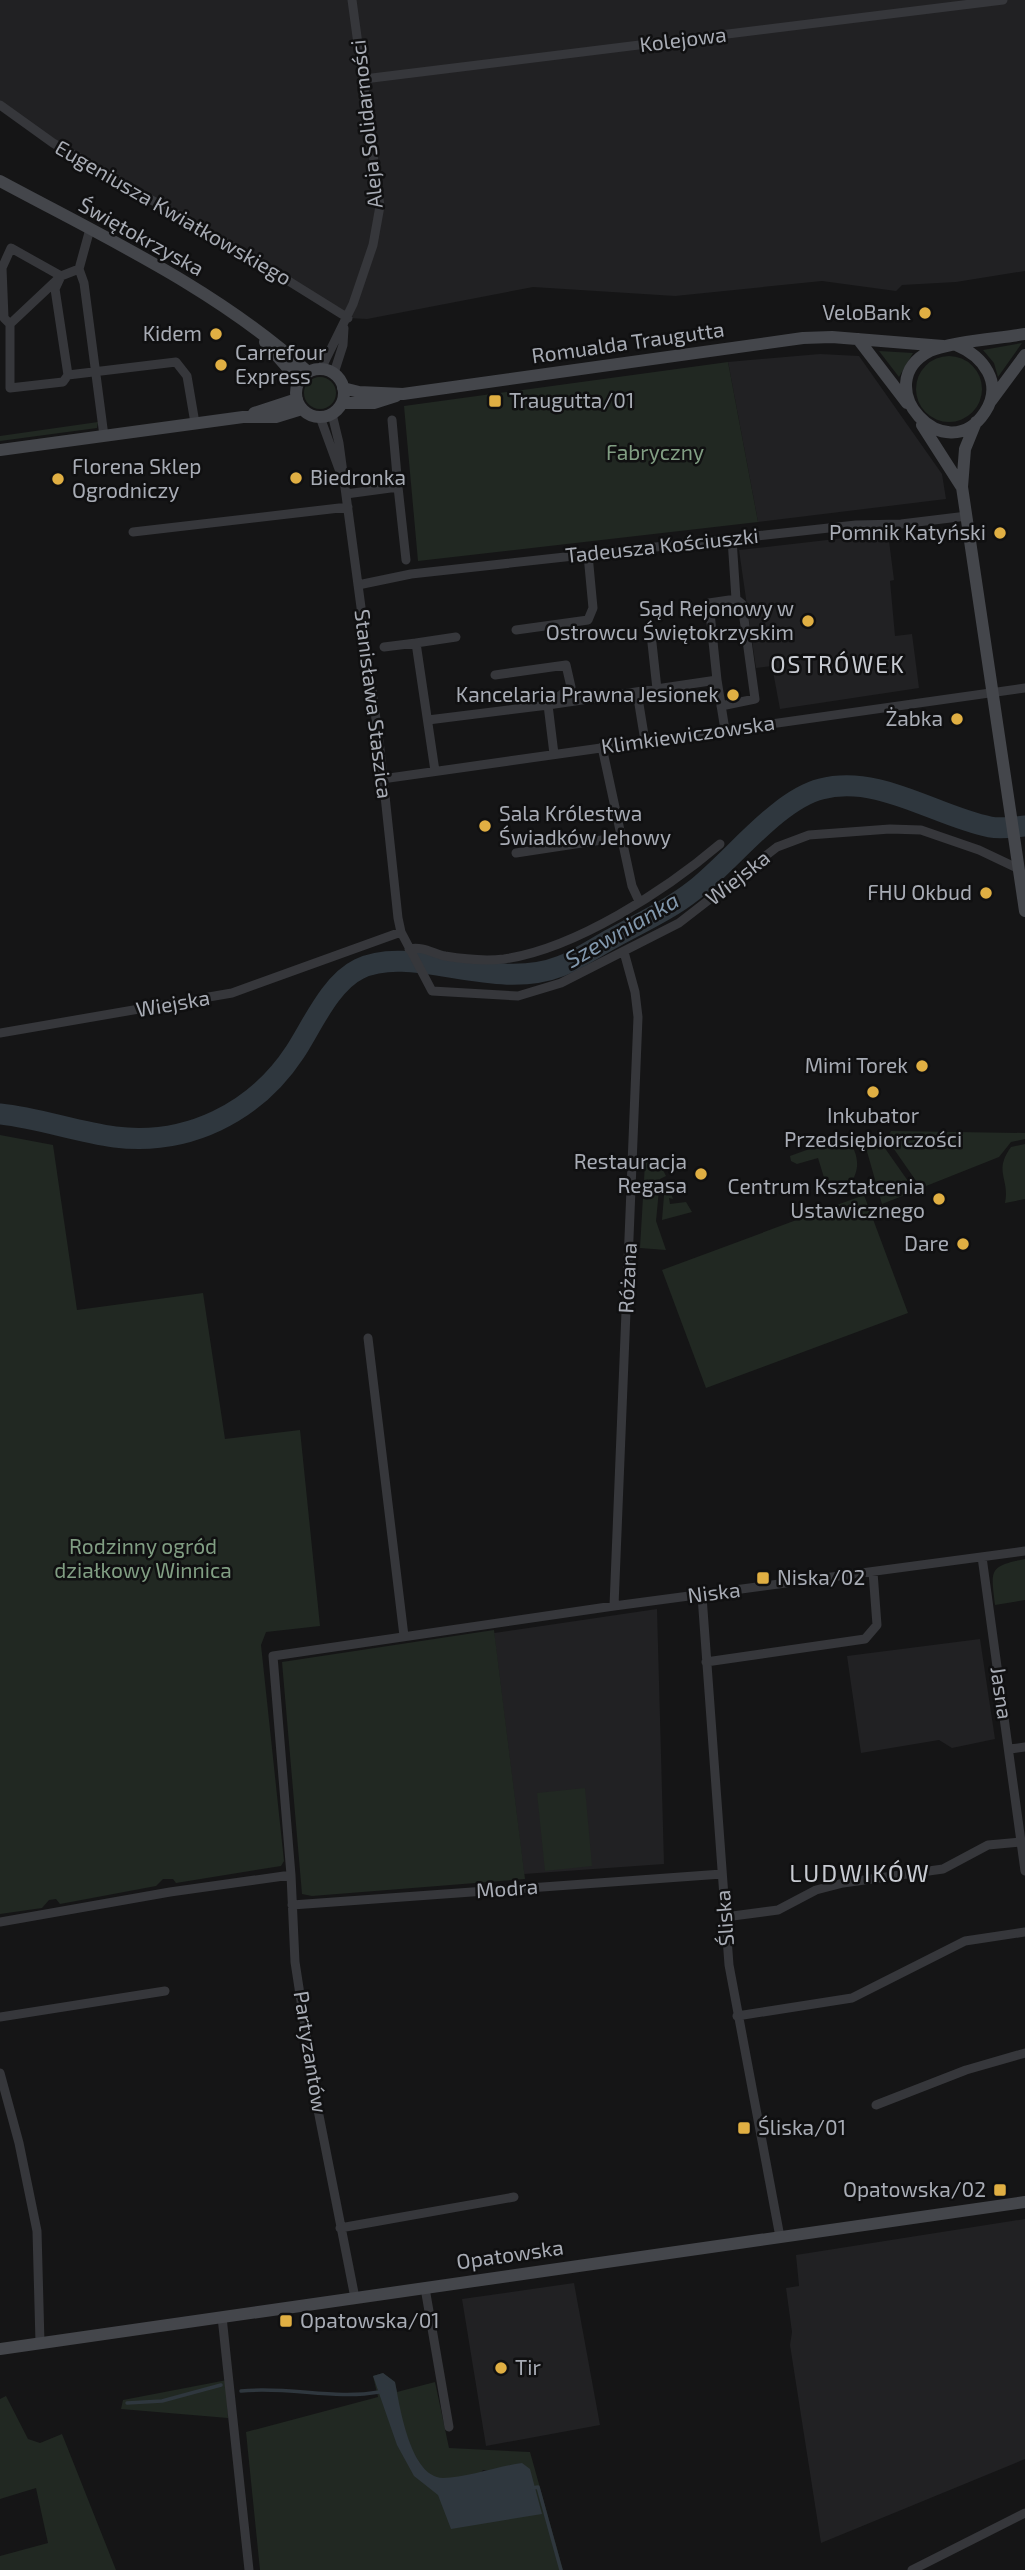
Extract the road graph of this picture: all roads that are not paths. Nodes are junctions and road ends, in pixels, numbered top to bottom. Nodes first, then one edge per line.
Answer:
1 (352, 0) edge
2 (1003, 0) edge
3 (364, 79) junction
4 (0, 105) edge
5 (0, 181) edge
6 (90, 229) junction
7 (79, 269) junction
8 (61, 276) junction
9 (346, 322) junction
10 (10, 324) junction
11 (1025, 334) edge
12 (858, 340) junction
13 (949, 346) junction
14 (1025, 355) edge
15 (327, 371) junction
16 (94, 373) junction
17 (68, 375) junction
18 (303, 377) junction
19 (344, 388) junction
20 (403, 394) junction
21 (342, 403) junction
22 (300, 404) junction
23 (989, 404) junction
24 (914, 413) junction
25 (326, 416) junction
26 (392, 420) dead end
27 (976, 422) junction
28 (195, 424) junction
29 (104, 436) junction
30 (0, 450) edge
31 (398, 487) junction
32 (962, 487) junction
33 (346, 494) junction
34 (348, 508) junction
35 (967, 516) junction
36 (133, 532) dead end
37 (732, 539) junction
38 (588, 555) junction
39 (406, 560) dead end
40 (358, 585) junction
41 (737, 598) junction
42 (516, 630) dead end
43 (651, 634) dead end
44 (456, 637) dead end
45 (416, 643) junction
46 (384, 647) dead end
47 (495, 675) dead end
48 (717, 680) junction
49 (1025, 688) edge
50 (657, 689) junction
51 (637, 692) junction
52 (993, 692) junction
53 (548, 705) junction
54 (721, 706) junction
55 (428, 720) junction
56 (725, 730) junction
57 (645, 741) junction
58 (602, 747) junction
59 (554, 754) junction
60 (435, 771) junction
61 (382, 779) junction
62 (621, 837) junction
63 (720, 844) dead end
64 (516, 853) dead end
65 (1019, 869) junction
66 (639, 901) junction
67 (1025, 911) edge
68 (401, 932) junction
69 (409, 949) junction
70 (624, 952) junction
71 (0, 1033) edge
72 (368, 1338) dead end
73 (1025, 1550) edge
74 (982, 1556) junction
75 (873, 1572) junction
76 (702, 1595) junction
77 (614, 1605) junction
78 (404, 1636) junction
79 (273, 1656) joint
80 (706, 1662) junction
81 (1025, 1747) edge
82 (1010, 1749) junction
83 (1021, 1842) junction
84 (1025, 1871) edge
85 (722, 1874) junction
86 (291, 1875) junction
87 (292, 1905) junction
88 (725, 1917) junction
89 (0, 1922) edge
90 (1025, 1932) edge
91 (165, 1991) dead end
92 (737, 2016) junction
93 (0, 2017) edge
94 (1025, 2053) edge
95 (0, 2073) edge
96 (876, 2105) dead end
97 (514, 2197) dead end
98 (1025, 2202) edge
99 (341, 2228) junction
100 (780, 2237) junction
101 (425, 2288) junction
102 (355, 2298) junction
103 (222, 2317) junction
104 (40, 2343) junction
105 (0, 2349) edge
106 (449, 2427) dead end
107 (1025, 2513) edge
108 (249, 2570) edge
109 (912, 2570) edge

1 - 3 street, Aleja Solidarności
2 - 3 street, Kolejowa
3 - 9 street, Aleja Solidarności
4 - 9 street, Eugeniusza Kwiatkowskiego
5 - 6 street, Świętokrzyska
6 - 7 street
6 - 18 street, Świętokrzyska
7 - 8 street
7 - 16 street
8 - 10 street
8 - 10 street
8 - 17 street
9 - 15 street, Aleja Solidarności
10 - 17 street
11 - 13 street
12 - 13 street, Romualda Traugutta
12 - 20 street, Romualda Traugutta
12 - 24 street
13 - 23 street
13 - 24 street
14 - 23 street
15 - 18 street
15 - 19 street
16 - 17 street
16 - 28 street
16 - 29 street
18 - 22 street
19 - 20 street, Romualda Traugutta
19 - 21 street
20 - 21 street, Romualda Traugutta
21 - 25 street
22 - 25 street
22 - 28 street
23 - 27 street
24 - 27 street
24 - 32 street
25 - 33 street, Stanisława Staszica
26 - 31 street
27 - 32 street
28 - 29 street
29 - 30 street
31 - 33 street
31 - 39 street
32 - 35 street
33 - 34 street, Stanisława Staszica
34 - 36 street
34 - 40 street, Stanisława Staszica
35 - 37 street, Tadeusza Kościuszki
35 - 52 street
37 - 38 street, Tadeusza Kościuszki
37 - 41 street
38 - 40 street, Tadeusza Kościuszki
38 - 42 street
40 - 61 street, Stanisława Staszica
41 - 48 street
41 - 54 street
43 - 50 street
44 - 45 street
45 - 46 street
45 - 55 street
47 - 53 street
48 - 50 street
48 - 54 street
49 - 52 street, Klimkiewiczowska
50 - 51 street
51 - 53 street
51 - 57 street
52 - 56 street, Klimkiewiczowska
52 - 65 street
53 - 55 street
53 - 59 street
54 - 56 street
55 - 60 street
56 - 57 street, Klimkiewiczowska
57 - 58 street, Klimkiewiczowska
58 - 59 street, Klimkiewiczowska
58 - 62 street
59 - 60 street, Klimkiewiczowska
60 - 61 street, Klimkiewiczowska
61 - 68 street, Stanisława Staszica
62 - 64 street
62 - 66 street
63 - 66 street, Wiejska
65 - 67 street
65 - 70 street, Wiejska
66 - 69 street, Wiejska
68 - 69 street, Wiejska
68 - 71 street, Wiejska
69 - 70 street, Wiejska
70 - 77 street, Różana
72 - 78 street
73 - 74 street, Niska
74 - 75 street, Niska
74 - 82 street, Jasna
75 - 76 street, Niska
75 - 80 street
76 - 77 street, Niska
76 - 80 street, Śliska
77 - 78 street, Niska
78 - 79 street, Niska
79 - 86 street, Partyzantów
80 - 85 street, Śliska
81 - 82 street
82 - 83 street, Jasna
83 - 84 street, Jasna
83 - 88 street
85 - 87 street, Modra
85 - 88 street, Śliska
86 - 87 street, Partyzantów
86 - 89 street
87 - 99 street, Partyzantów
88 - 92 street, Śliska
90 - 92 street
91 - 93 street
92 - 100 street, Śliska
94 - 96 street
95 - 104 street
97 - 99 street
98 - 100 street, Opatowska
99 - 102 street, Partyzantów
100 - 101 street, Opatowska
101 - 102 street, Opatowska
101 - 106 street
102 - 103 street, Opatowska
103 - 104 street, Opatowska
103 - 108 street
104 - 105 street, Opatowska
107 - 109 street

